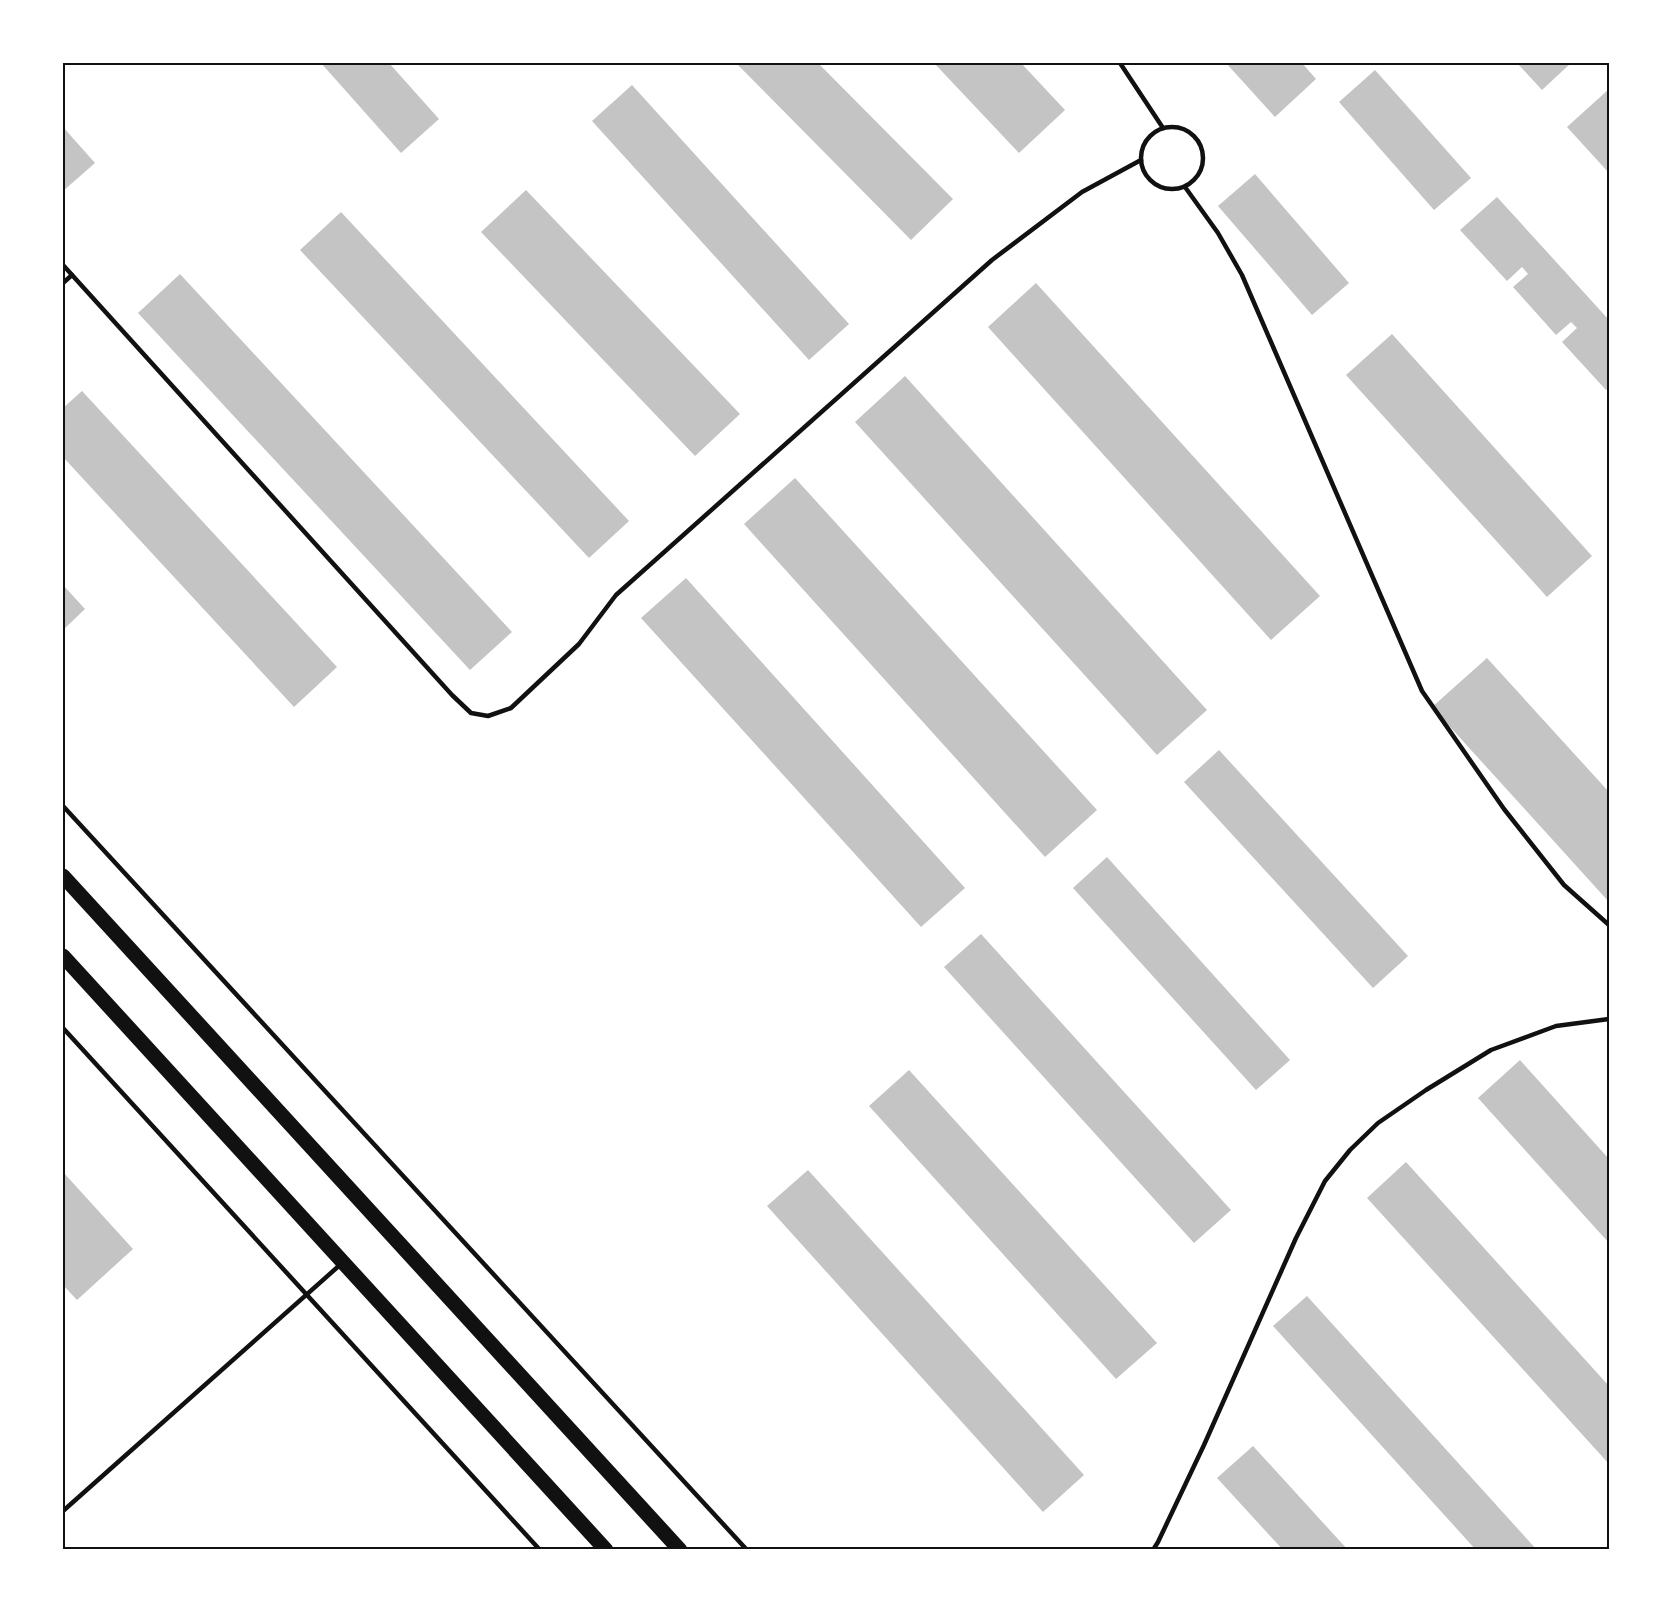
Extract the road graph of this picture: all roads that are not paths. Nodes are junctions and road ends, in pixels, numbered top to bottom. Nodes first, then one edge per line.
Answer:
1 (1120, 63) edge
2 (1163, 128) junction
3 (1141, 160) junction
4 (1185, 187) junction
5 (63, 265) edge
6 (72, 275) junction
7 (63, 283) edge
8 (63, 806) edge
9 (63, 876) edge
10 (1609, 926) edge
11 (63, 956) edge
12 (1609, 1019) edge
13 (63, 1028) edge
14 (343, 1263) junction
15 (306, 1294) junction
16 (63, 1511) edge
17 (540, 1550) edge
18 (606, 1550) edge
19 (680, 1550) edge
20 (747, 1550) edge
21 (1153, 1550) edge

1 - 2 lane
2 - 3 lane
2 - 4 lane
3 - 4 lane
3 - 6 lane
4 - 10 lane
5 - 6 lane
6 - 7 lane
8 - 20 lane
9 - 19 main road
11 - 14 main road
12 - 21 lane
13 - 15 lane
14 - 15 lane
14 - 18 main road
15 - 16 lane
15 - 17 lane

